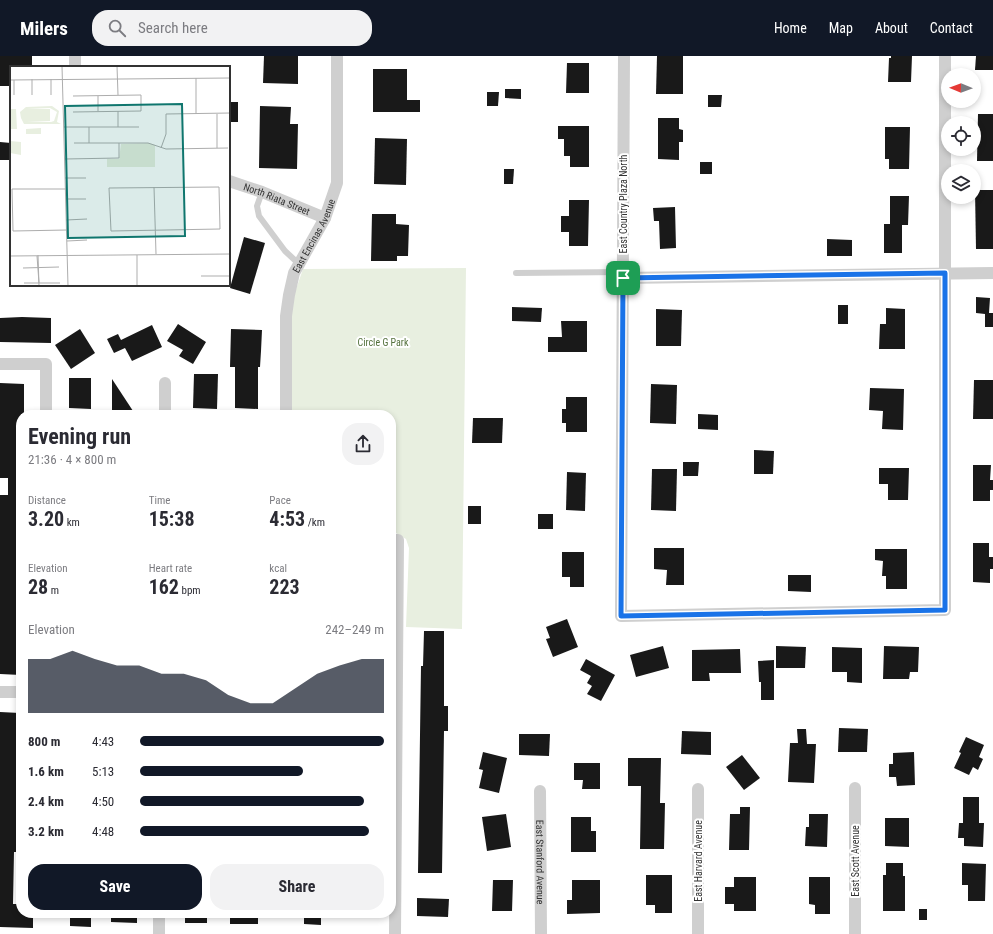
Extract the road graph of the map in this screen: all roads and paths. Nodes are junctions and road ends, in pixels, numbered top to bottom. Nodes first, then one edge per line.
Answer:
1 (337, 56) edge
2 (624, 56) edge
3 (945, 56) edge
4 (230, 181) edge
5 (262, 192) junction
6 (324, 218) junction
7 (299, 264) junction
8 (516, 273) dead end
9 (945, 273) junction
10 (993, 273) edge
11 (623, 275) junction
12 (0, 364) edge
13 (166, 383) dead end
14 (46, 410) edge
15 (165, 410) edge
16 (286, 410) edge
17 (0, 692) edge
18 (16, 692) edge
19 (698, 788) dead end
20 (855, 788) dead end
21 (540, 790) dead end
22 (159, 918) edge
23 (395, 918) edge
24 (159, 934) edge
25 (395, 934) edge
26 (541, 934) edge
27 (698, 934) edge
28 (855, 934) edge

1 - 6 street, East Encinas Avenue
2 - 11 street, East Country Plaza North
3 - 9 street
4 - 5 street, North Riata Street
5 - 6 street, North Riata Street
5 - 7 lane
6 - 7 street, East Encinas Avenue
7 - 16 street, East Encinas Avenue
8 - 11 lane
9 - 10 street
9 - 11 street
9 - 11 street, East Country Plaza North
12 - 14 street
13 - 15 street
17 - 18 street
19 - 27 street, East Harvard Avenue
20 - 28 street, East Scott Avenue
21 - 26 street, East Stanford Avenue
22 - 24 street
23 - 25 street

